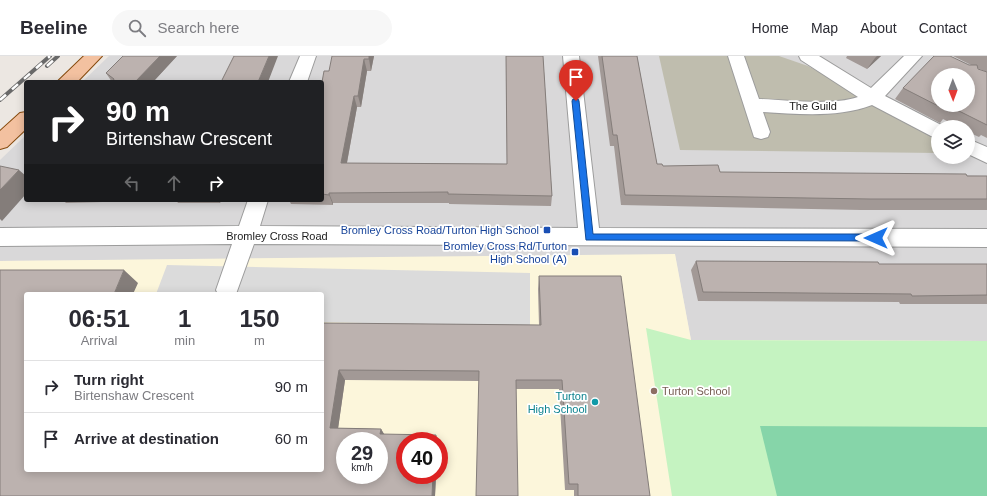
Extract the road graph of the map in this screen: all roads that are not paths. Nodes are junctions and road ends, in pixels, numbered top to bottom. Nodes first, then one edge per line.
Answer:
1 (94, 56) edge
2 (308, 56) edge
3 (571, 56) edge
4 (736, 56) edge
5 (807, 56) edge
6 (914, 56) edge
7 (68, 80) edge
8 (299, 80) edge
9 (872, 97) junction
10 (752, 106) junction
11 (24, 120) edge
12 (931, 127) edge
13 (761, 132) dead end
14 (0, 142) edge
15 (975, 150) edge
16 (987, 156) edge
17 (257, 202) edge
18 (247, 235) junction
19 (0, 237) edge
20 (589, 237) junction
21 (987, 238) edge
22 (227, 290) dead end

1 - 7 main road
2 - 8 street
3 - 20 street
4 - 10 street
5 - 9 street
6 - 9 street
9 - 10 street, The Guild
9 - 12 street
10 - 13 street
11 - 14 main road
15 - 16 street
17 - 18 street
18 - 19 street, Bromley Cross Road
18 - 20 street, Bromley Cross Road
18 - 22 street
20 - 21 street, Bromley Cross Road

